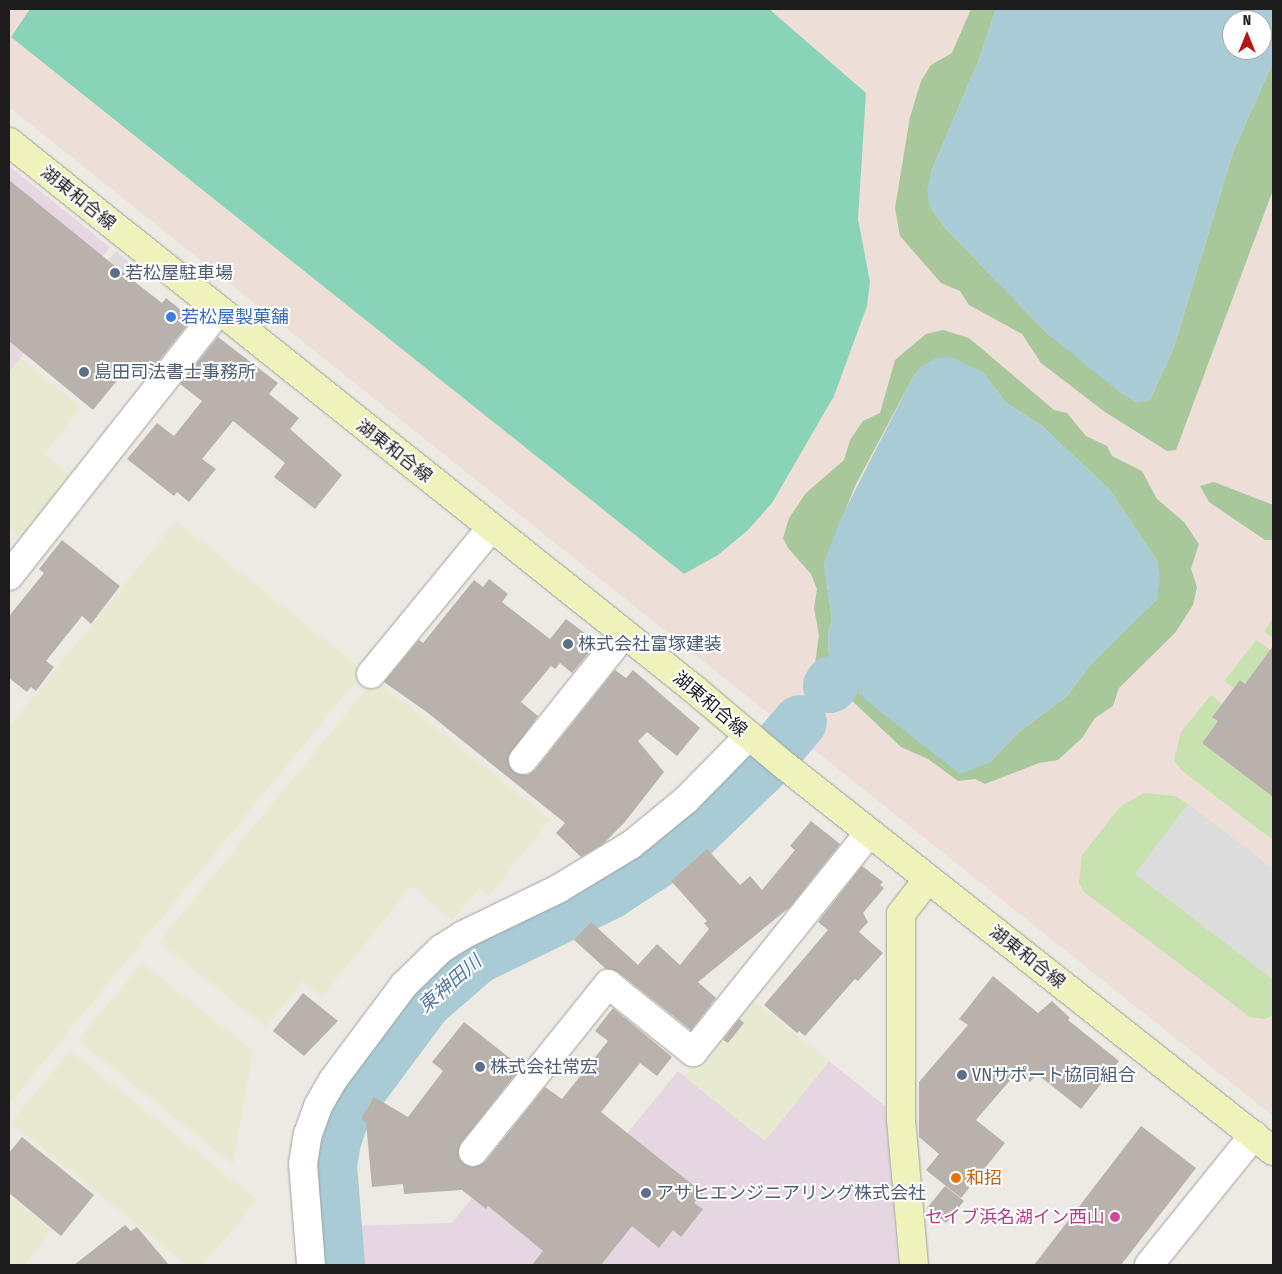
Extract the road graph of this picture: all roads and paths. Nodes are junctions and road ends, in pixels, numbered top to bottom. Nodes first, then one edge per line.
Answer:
1 (9, 142) edge
2 (218, 311) junction
3 (491, 528) junction
4 (9, 576) edge
5 (624, 634) junction
6 (371, 674) dead end
7 (752, 739) junction
8 (523, 760) dead end
9 (869, 832) junction
10 (928, 879) junction
11 (1263, 1143) edge
12 (473, 1152) dead end
13 (311, 1265) edge
14 (914, 1265) edge
15 (1149, 1265) edge

1 - 2 main road, 湖東和合線
2 - 3 main road, 湖東和合線
2 - 4 street
3 - 5 main road, 湖東和合線
3 - 6 street
5 - 7 main road, 湖東和合線
5 - 8 street
7 - 9 main road, 湖東和合線
7 - 13 street
9 - 10 main road, 湖東和合線
9 - 12 street
10 - 11 main road, 湖東和合線
10 - 14 main road
11 - 15 street

